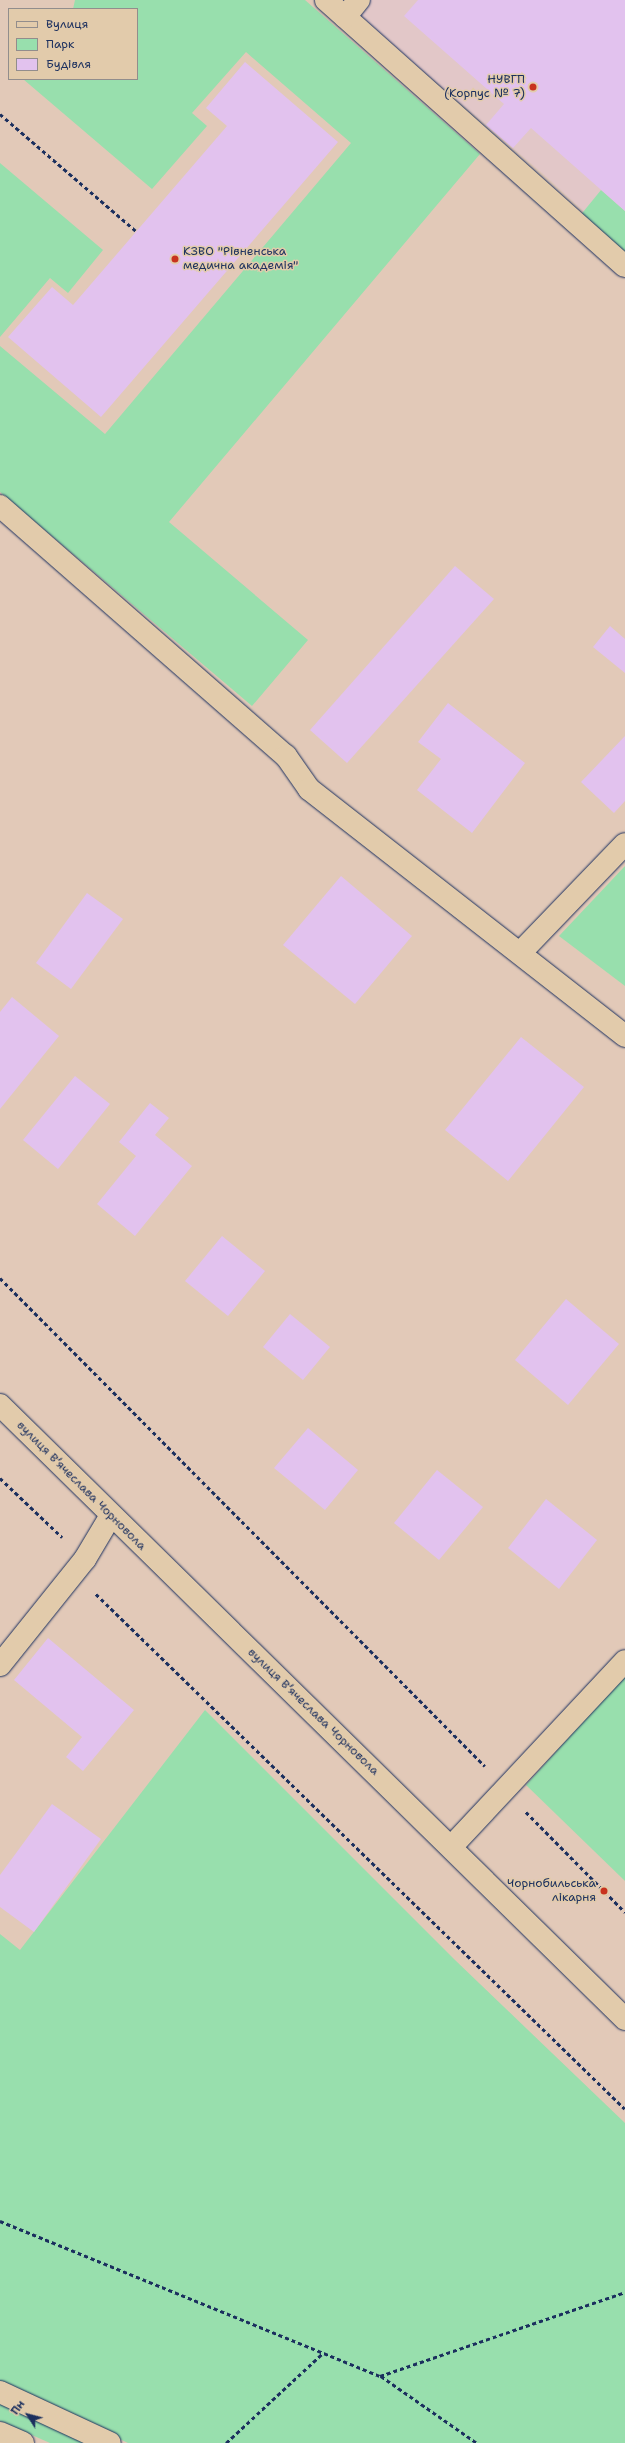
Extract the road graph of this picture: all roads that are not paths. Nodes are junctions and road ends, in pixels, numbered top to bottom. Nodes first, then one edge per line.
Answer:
1 (326, 0) edge
2 (359, 0) edge
3 (345, 17) junction
4 (625, 266) edge
5 (0, 506) edge
6 (625, 844) edge
7 (520, 953) junction
8 (625, 1036) edge
9 (0, 1406) edge
10 (110, 1517) junction
11 (625, 1662) edge
12 (0, 1665) edge
13 (452, 1846) junction
14 (625, 2019) edge
15 (0, 2392) edge
16 (0, 2433) edge
17 (23, 2443) edge
18 (110, 2443) edge

1 - 3 main road
2 - 3 main road
3 - 4 main road
5 - 7 main road
6 - 7 main road
7 - 8 main road
9 - 10 main road, вулиця Вʼячеслава Чорновола
10 - 12 main road
10 - 13 main road, вулиця Вʼячеслава Чорновола
11 - 13 main road
13 - 14 main road, вулиця Вʼячеслава Чорновола
15 - 18 main road
16 - 17 main road

